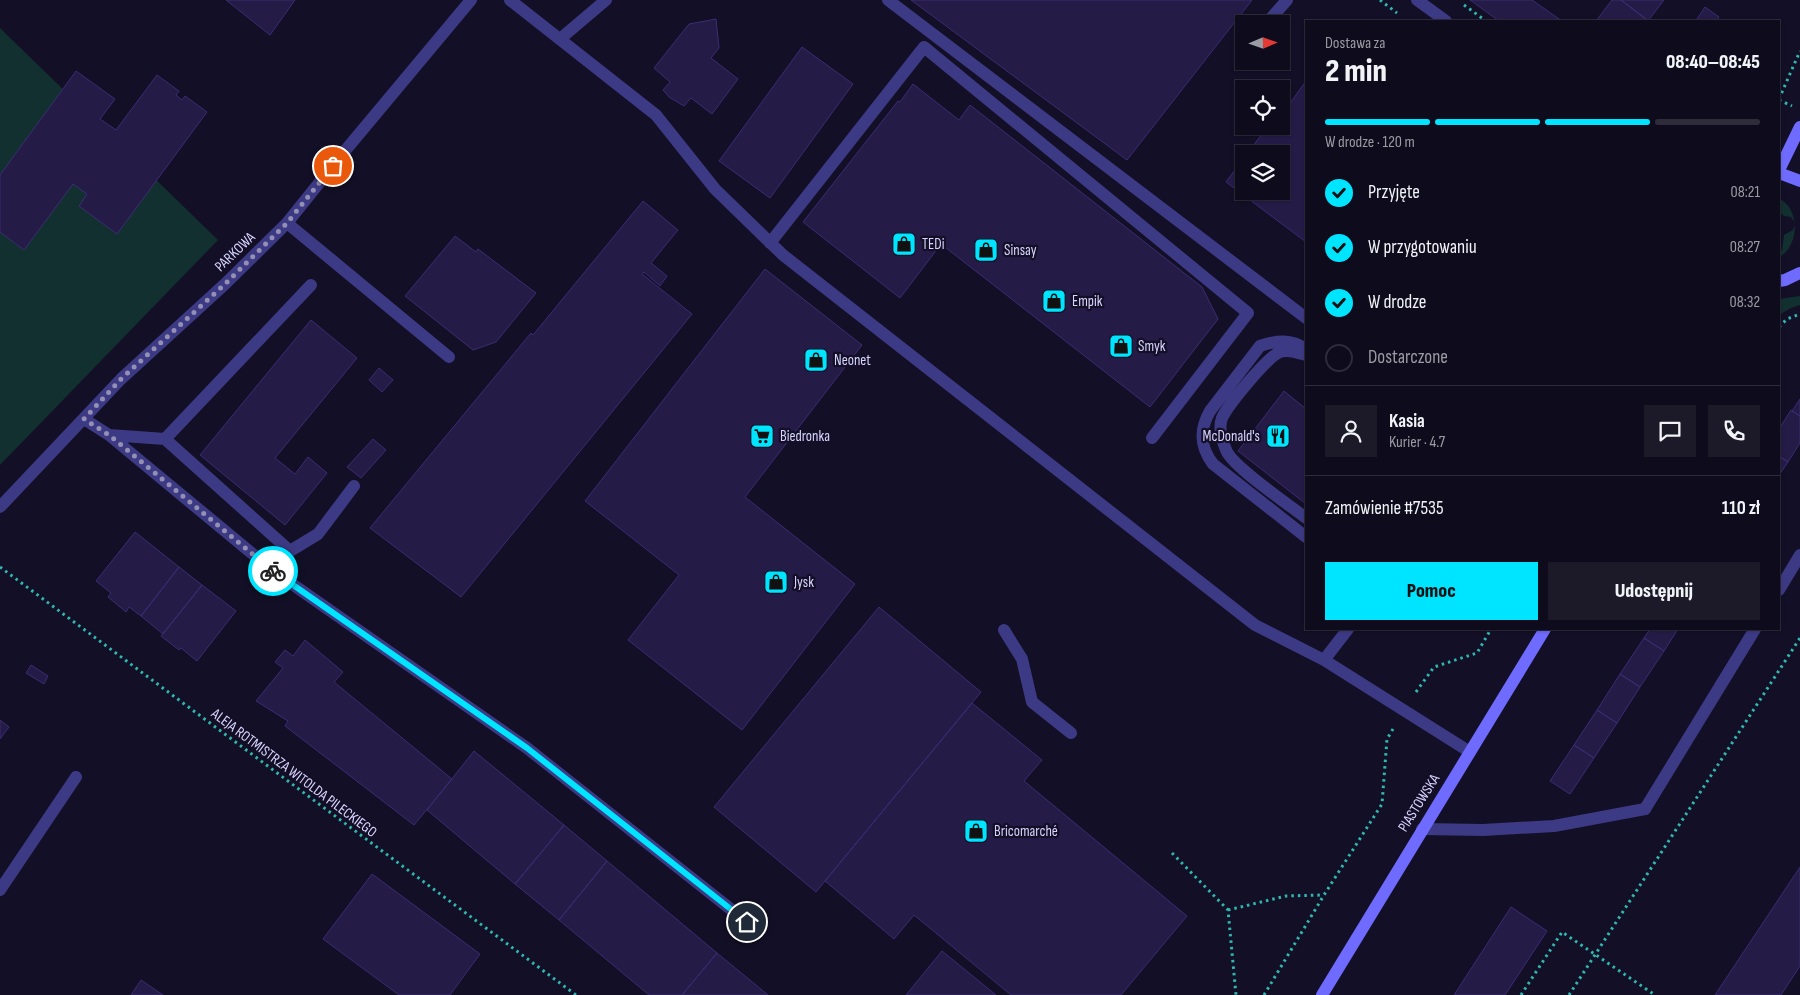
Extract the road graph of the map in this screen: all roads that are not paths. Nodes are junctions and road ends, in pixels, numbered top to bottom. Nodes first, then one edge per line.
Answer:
1 (471, 0) edge
2 (510, 0) edge
3 (606, 0) edge
4 (888, 0) edge
5 (1287, 0) edge
6 (1417, 0) edge
7 (1274, 15) edge
8 (1445, 20) edge
9 (560, 40) junction
10 (1800, 127) edge
11 (1780, 170) edge
12 (1780, 172) edge
13 (1800, 181) edge
14 (287, 223) junction
15 (770, 243) junction
16 (1799, 275) edge
17 (1780, 280) edge
18 (311, 285) dead end
19 (1305, 317) edge
20 (1305, 348) edge
21 (1305, 355) edge
22 (450, 357) dead end
23 (84, 419) junction
24 (109, 435) junction
25 (1152, 438) dead end
26 (165, 439) junction
27 (354, 486) dead end
28 (0, 507) edge
29 (1305, 517) edge
30 (1305, 537) edge
31 (1800, 555) edge
32 (1780, 588) edge
33 (1004, 630) dead end
34 (1347, 630) edge
35 (1544, 630) edge
36 (1754, 630) edge
37 (1324, 660) junction
38 (1071, 732) dead end
39 (1470, 752) junction
40 (76, 777) dead end
41 (1422, 829) junction
42 (0, 890) edge
43 (747, 922) dead end
44 (1322, 995) edge

1 - 14 street, PARKOWA
2 - 9 street
3 - 9 street
4 - 19 street
5 - 7 street
6 - 8 street
9 - 15 street
10 - 11 street
12 - 13 street
14 - 22 street
14 - 23 street, PARKOWA
15 - 25 street
15 - 37 street
16 - 17 street
18 - 26 street
20 - 30 street
21 - 29 street
23 - 24 street
23 - 28 street, PARKOWA
24 - 26 street
24 - 43 street
26 - 27 street
31 - 32 street
33 - 38 street
34 - 37 street
35 - 39 street, PIASTOWSKA
36 - 41 street
37 - 39 street
39 - 41 street, PIASTOWSKA
40 - 42 street
41 - 44 street, PIASTOWSKA

